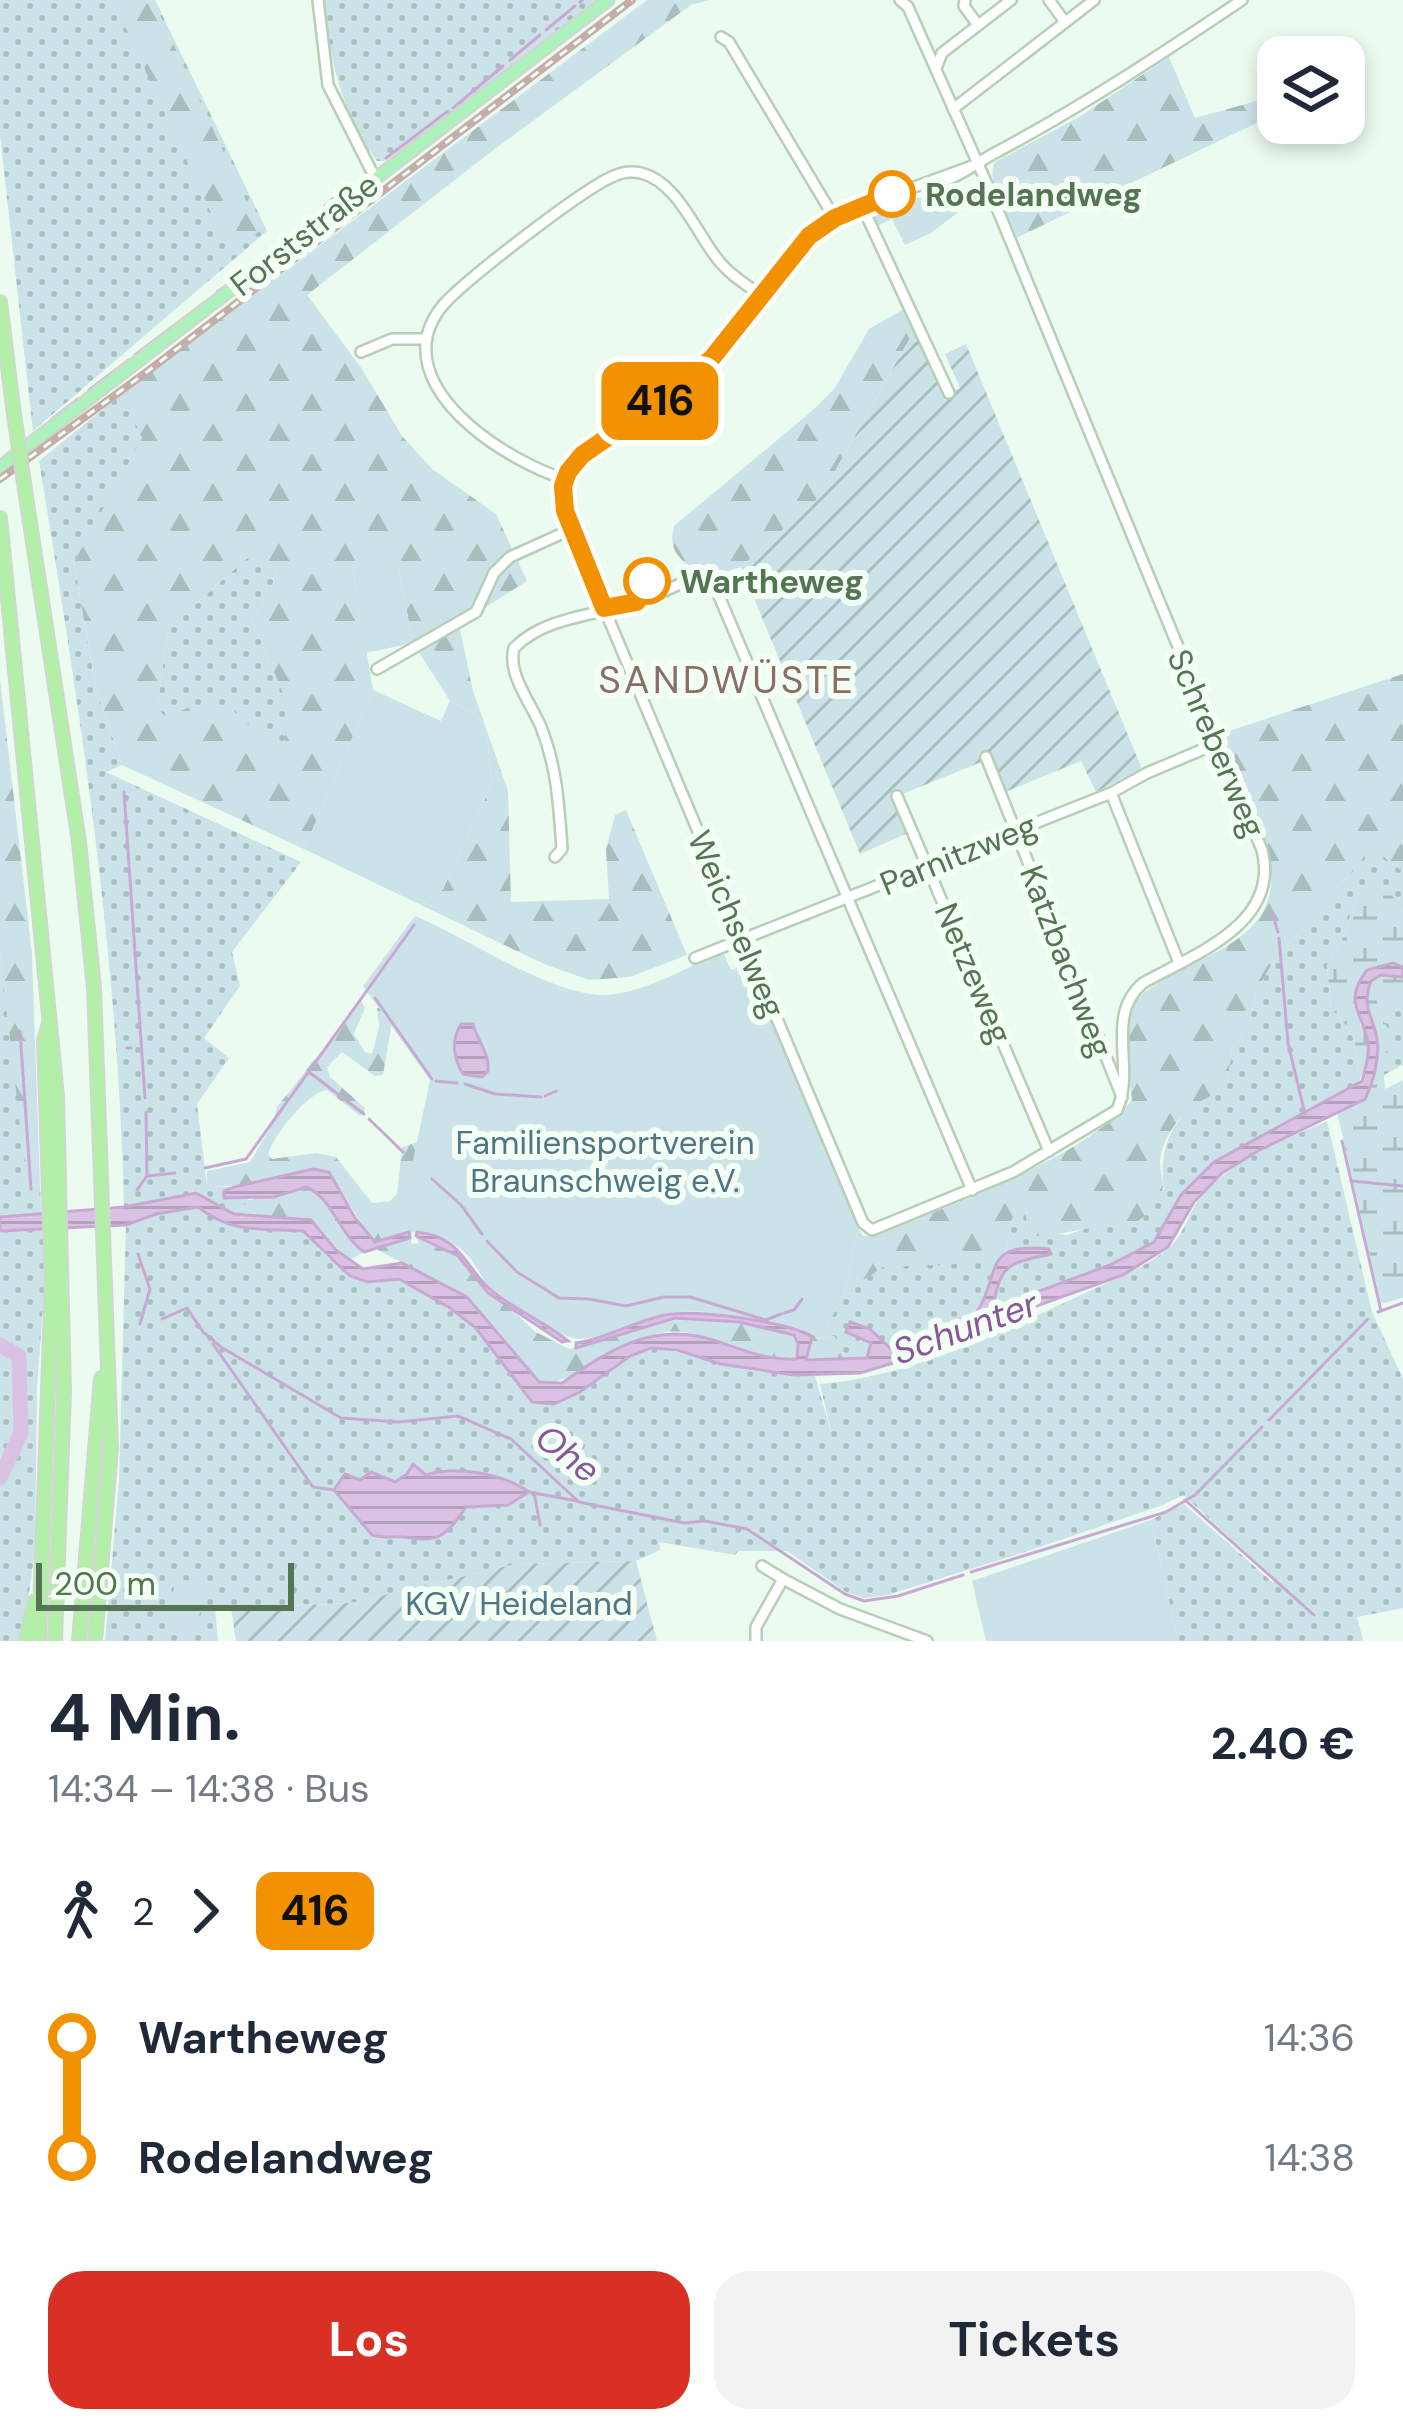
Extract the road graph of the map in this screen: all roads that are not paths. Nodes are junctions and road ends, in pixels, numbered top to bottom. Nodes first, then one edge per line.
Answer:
1 (318, 0) edge
2 (608, 0) edge
3 (900, 0) edge
4 (964, 0) edge
5 (1011, 0) edge
6 (1049, 0) edge
7 (1094, 0) edge
8 (1242, 0) edge
9 (1065, 22) junction
10 (978, 25) junction
11 (721, 37) dead end
12 (922, 41) junction
13 (936, 68) junction
14 (942, 82) junction
15 (952, 109) junction
16 (975, 165) junction
17 (375, 178) junction
18 (862, 206) junction
19 (835, 218) junction
20 (762, 296) junction
21 (0, 302) edge
22 (427, 339) junction
23 (361, 352) dead end
24 (949, 393) dead end
25 (0, 467) edge
26 (564, 479) junction
27 (0, 519) edge
28 (572, 529) junction
29 (604, 608) junction
30 (377, 668) dead end
31 (1217, 743) junction
32 (986, 757) dead end
33 (1111, 793) junction
34 (897, 796) dead end
35 (1016, 831) junction
36 (555, 857) dead end
37 (928, 867) junction
38 (848, 897) junction
39 (743, 938) junction
40 (695, 958) dead end
41 (1179, 963) junction
42 (1122, 1097) junction
43 (1049, 1151) junction
44 (972, 1190) junction
45 (104, 1275) junction
46 (57, 1280) junction
47 (44, 1540) junction
48 (761, 1566) dead end
49 (783, 1580) junction
50 (26, 1641) edge
51 (40, 1641) edge
52 (55, 1641) edge
53 (80, 1641) edge
54 (95, 1641) edge
55 (756, 1641) edge
56 (927, 1641) edge

1 - 17 street
2 - 17 main road, Forststraße
3 - 12 street, Schreberweg
4 - 10 street
5 - 10 street
6 - 9 street
7 - 9 street
8 - 16 street
9 - 15 street
10 - 13 street
11 - 19 street
12 - 13 street, Schreberweg
12 - 14 street, Schreberweg
13 - 14 street, Schreberweg
14 - 15 street, Schreberweg
15 - 16 street, Schreberweg
16 - 18 street
16 - 31 street, Schreberweg
17 - 25 main road, Forststraße
18 - 19 street
18 - 24 street
19 - 20 street
20 - 22 street
20 - 26 street
21 - 45 highway, bridge
22 - 23 street
22 - 26 street
26 - 28 street, Weichselweg
27 - 46 highway
28 - 29 street, Weichselweg
28 - 30 street
29 - 36 street
29 - 38 street
29 - 39 street, Weichselweg
31 - 33 street, Parnitzweg
31 - 41 street, Schreberweg
32 - 35 street, Katzbachweg
33 - 35 street, Parnitzweg
33 - 41 street
34 - 37 street, Netzeweg
35 - 37 street, Parnitzweg
35 - 42 street, Katzbachweg
37 - 38 street, Parnitzweg
37 - 43 street, Netzeweg
38 - 39 street, Parnitzweg
38 - 44 street
39 - 40 street, Parnitzweg
39 - 44 street, Weichselweg
41 - 42 street, Schreberweg
42 - 43 street
43 - 44 street
45 - 53 highway
45 - 54 highway
46 - 47 highway
46 - 52 highway
47 - 50 highway
47 - 51 highway
48 - 49 street
49 - 55 street
49 - 56 street

